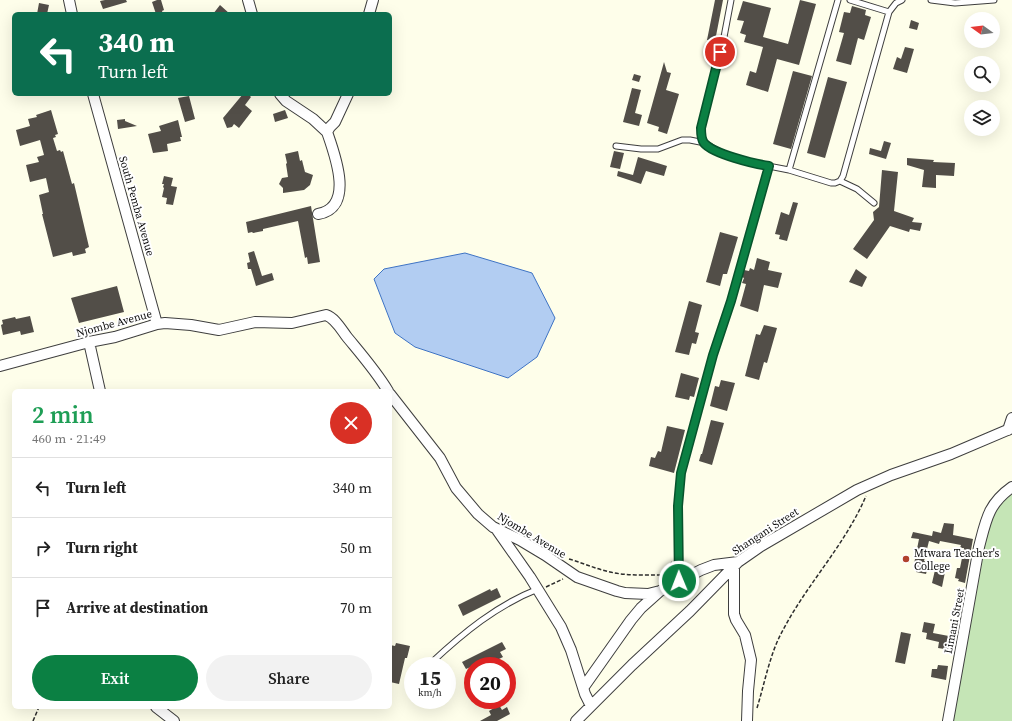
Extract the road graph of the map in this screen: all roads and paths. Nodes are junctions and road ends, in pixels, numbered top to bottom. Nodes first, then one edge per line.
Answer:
1 (69, 0) edge
2 (248, 0) edge
3 (373, 0) edge
4 (731, 0) edge
5 (838, 0) edge
6 (850, 0) edge
7 (902, 0) edge
8 (931, 0) edge
9 (994, 0) edge
10 (72, 12) edge
11 (251, 12) edge
12 (370, 12) edge
13 (889, 12) junction
14 (94, 96) edge
15 (282, 96) edge
16 (347, 96) edge
17 (328, 132) junction
18 (705, 143) junction
19 (616, 146) dead end
20 (769, 166) junction
21 (789, 170) junction
22 (840, 181) junction
23 (874, 202) dead end
24 (318, 214) dead end
25 (157, 324) junction
26 (89, 342) junction
27 (0, 366) edge
28 (100, 389) edge
29 (387, 389) edge
30 (392, 397) edge
31 (1012, 418) edge
32 (1010, 429) edge
33 (871, 483) junction
34 (1012, 487) edge
35 (497, 530) junction
36 (678, 554) junction
37 (553, 561) junction
38 (736, 564) junction
39 (577, 577) junction
40 (679, 581) junction
41 (538, 589) junction
42 (660, 591) junction
43 (438, 657) edge
44 (583, 688) junction
45 (591, 706) junction
46 (38, 709) edge
47 (159, 709) edge
48 (756, 712) dead end
49 (33, 721) edge
50 (174, 721) edge
51 (576, 721) edge
52 (747, 721) edge
53 (948, 721) edge

1 - 10 street
2 - 11 street
3 - 12 street
4 - 18 lane
5 - 21 lane
6 - 13 lane
7 - 13 lane
8 - 9 lane
13 - 22 lane
14 - 25 street, South Pemba Avenue
15 - 17 street
16 - 17 street
17 - 24 street
18 - 19 lane
18 - 20 lane
20 - 21 lane
20 - 36 lane
21 - 22 lane
22 - 23 lane
25 - 26 street, Njombe Avenue
25 - 29 street, Njombe Avenue
26 - 27 street, Njombe Avenue
26 - 28 street
30 - 35 street, Njombe Avenue
31 - 32 street
32 - 33 street, Shangani Street
33 - 38 street, Shangani Street
33 - 48 path
34 - 53 street, Limani Street
35 - 37 street, Njombe Avenue
35 - 41 street
36 - 37 path
36 - 40 lane
37 - 39 street, Njombe Avenue
38 - 40 street, Njombe Avenue
38 - 45 street, Shangani Street
38 - 52 street
39 - 41 path
39 - 42 street, Njombe Avenue
40 - 42 street, Njombe Avenue
41 - 43 lane
41 - 44 street
42 - 44 street
44 - 45 street
45 - 51 street, Shangani Street
46 - 49 path
47 - 50 street

